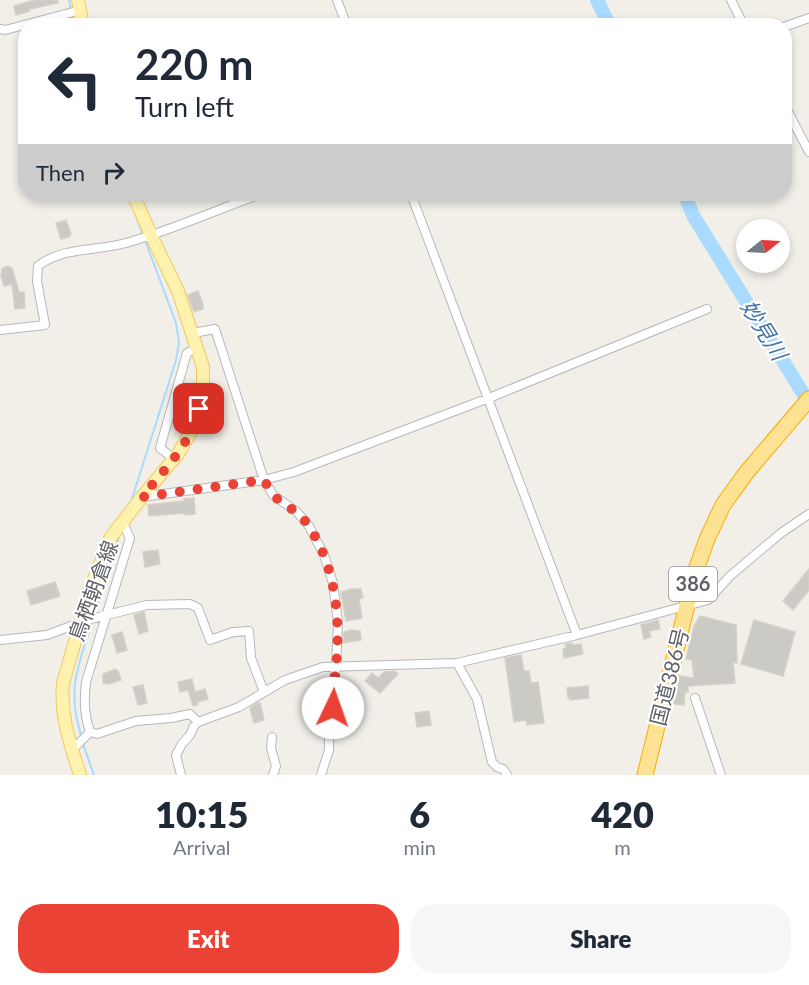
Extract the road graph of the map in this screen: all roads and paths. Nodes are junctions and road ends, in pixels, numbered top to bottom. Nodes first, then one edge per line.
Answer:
1 (337, 0) edge
2 (731, 0) edge
3 (80, 13) edge
4 (52, 18) edge
5 (344, 18) edge
6 (740, 18) edge
7 (809, 18) edge
8 (792, 24) edge
9 (18, 27) edge
10 (0, 29) edge
11 (792, 119) edge
12 (809, 152) edge
13 (136, 201) edge
14 (242, 201) edge
15 (414, 201) edge
16 (151, 235) junction
17 (707, 309) dead end
18 (0, 330) edge
19 (193, 333) junction
20 (197, 348) junction
21 (489, 398) junction
22 (809, 399) edge
23 (174, 459) junction
24 (264, 480) junction
25 (142, 497) junction
26 (809, 514) edge
27 (123, 523) junction
28 (688, 605) junction
29 (103, 615) junction
30 (83, 621) junction
31 (577, 635) junction
32 (0, 640) edge
33 (457, 663) junction
34 (336, 667) junction
35 (264, 692) junction
36 (695, 698) dead end
37 (198, 723) junction
38 (90, 732) junction
39 (272, 737) dead end
40 (72, 750) junction
41 (80, 775) edge
42 (181, 775) edge
43 (273, 775) edge
44 (321, 775) edge
45 (507, 775) edge
46 (645, 775) edge
47 (720, 775) edge

1 - 5 street
2 - 6 street
3 - 4 street
7 - 8 street
9 - 10 street
11 - 12 street
13 - 16 main road, 鳥栖朝倉線
14 - 16 street
15 - 21 street
16 - 18 street
16 - 19 main road, 鳥栖朝倉線
17 - 21 street
19 - 20 main road, 鳥栖朝倉線
19 - 24 street
20 - 23 main road, 鳥栖朝倉線
20 - 23 street
21 - 24 street
21 - 31 street
22 - 28 highway, 国道386号 / 386
23 - 25 main road, 鳥栖朝倉線
24 - 25 street
24 - 34 street
25 - 27 main road, 鳥栖朝倉線
26 - 28 street
27 - 29 street
27 - 30 main road, 鳥栖朝倉線
28 - 31 street
28 - 46 highway, 国道386号 / 386
29 - 30 street
29 - 35 street
29 - 38 street
30 - 32 street
30 - 40 main road, 鳥栖朝倉線
31 - 33 street
33 - 34 street
33 - 45 street
34 - 35 street
34 - 44 street
35 - 37 street
36 - 47 street
37 - 38 street
37 - 42 street
38 - 40 street
39 - 43 street
40 - 41 main road, 鳥栖朝倉線

